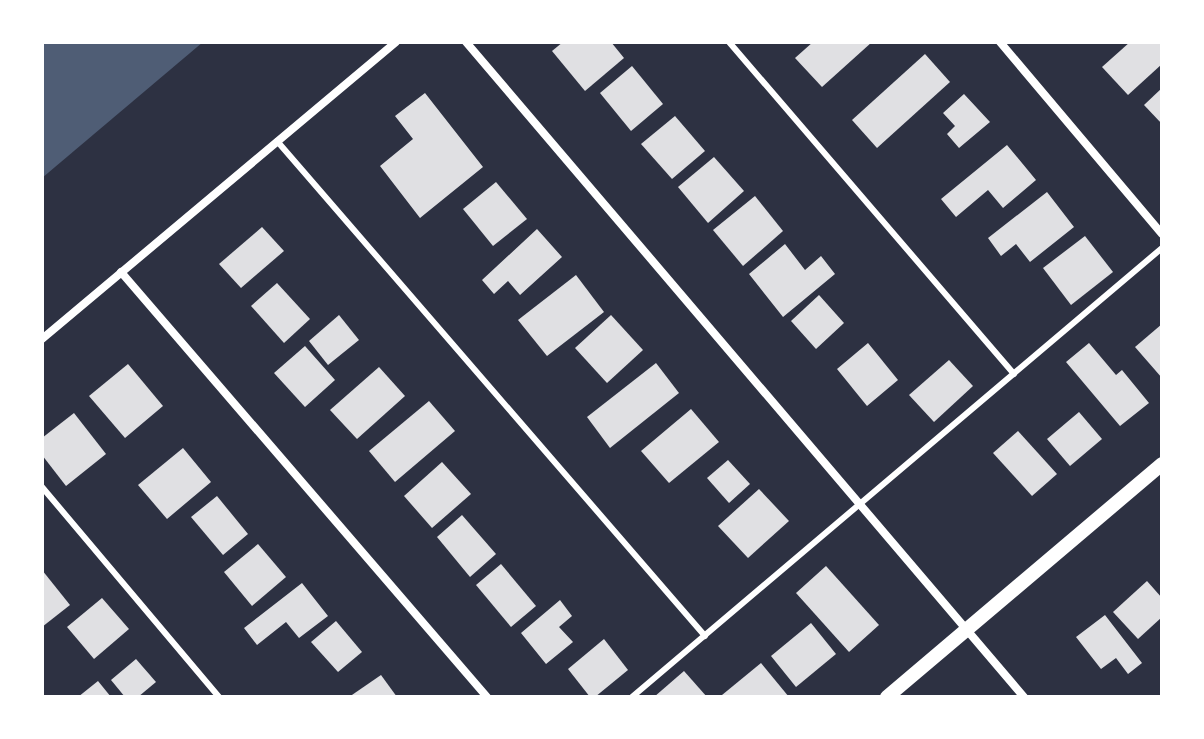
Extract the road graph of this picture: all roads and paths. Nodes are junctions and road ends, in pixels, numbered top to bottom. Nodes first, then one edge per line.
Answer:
1 (396, 42) edge
2 (466, 42) edge
3 (729, 42) edge
4 (1000, 42) edge
5 (277, 141) junction
6 (1162, 234) edge
7 (1162, 248) edge
8 (121, 272) junction
9 (42, 339) edge
10 (1014, 374) junction
11 (1162, 464) edge
12 (42, 487) edge
13 (861, 504) junction
14 (967, 629) junction
15 (705, 636) junction
16 (219, 697) edge
17 (487, 697) edge
18 (632, 697) edge
19 (887, 697) edge
20 (1024, 697) edge

1 - 5 street
2 - 13 street
3 - 10 lane
4 - 6 street
5 - 8 street
5 - 15 lane
7 - 10 lane
8 - 9 street
8 - 17 street
10 - 13 lane
11 - 14 street
12 - 16 lane
13 - 14 street
13 - 15 lane
14 - 19 street
14 - 20 street
15 - 18 lane

